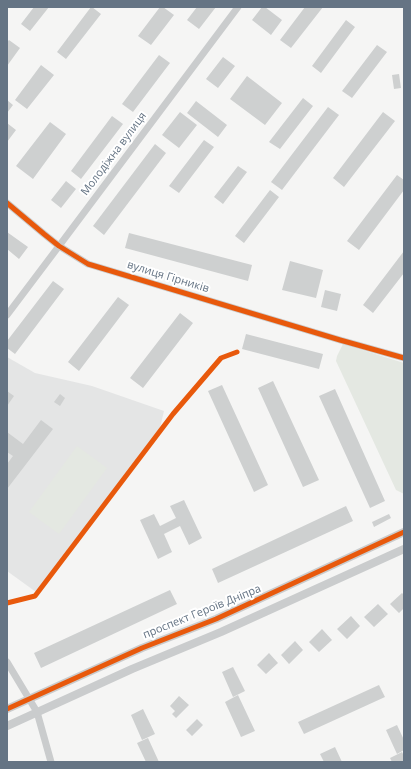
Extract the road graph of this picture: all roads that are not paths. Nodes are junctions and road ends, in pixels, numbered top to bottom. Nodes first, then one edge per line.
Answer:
1 (238, 7) edge
2 (7, 202) edge
3 (59, 246) junction
4 (7, 315) edge
5 (404, 358) edge
6 (404, 532) edge
7 (404, 549) edge
8 (7, 662) edge
9 (30, 698) junction
10 (7, 709) edge
11 (37, 712) junction
12 (7, 726) edge
13 (52, 762) edge

1 - 3 street, Молодіжна вулиця
2 - 3 street, вулиця Гірників
3 - 4 street, Молодіжна вулиця
3 - 5 street, вулиця Гірників
6 - 9 street, проспект Героїв Дніпра
7 - 11 street
8 - 9 street
9 - 10 street, проспект Героїв Дніпра
9 - 11 street
11 - 12 street
11 - 13 street

